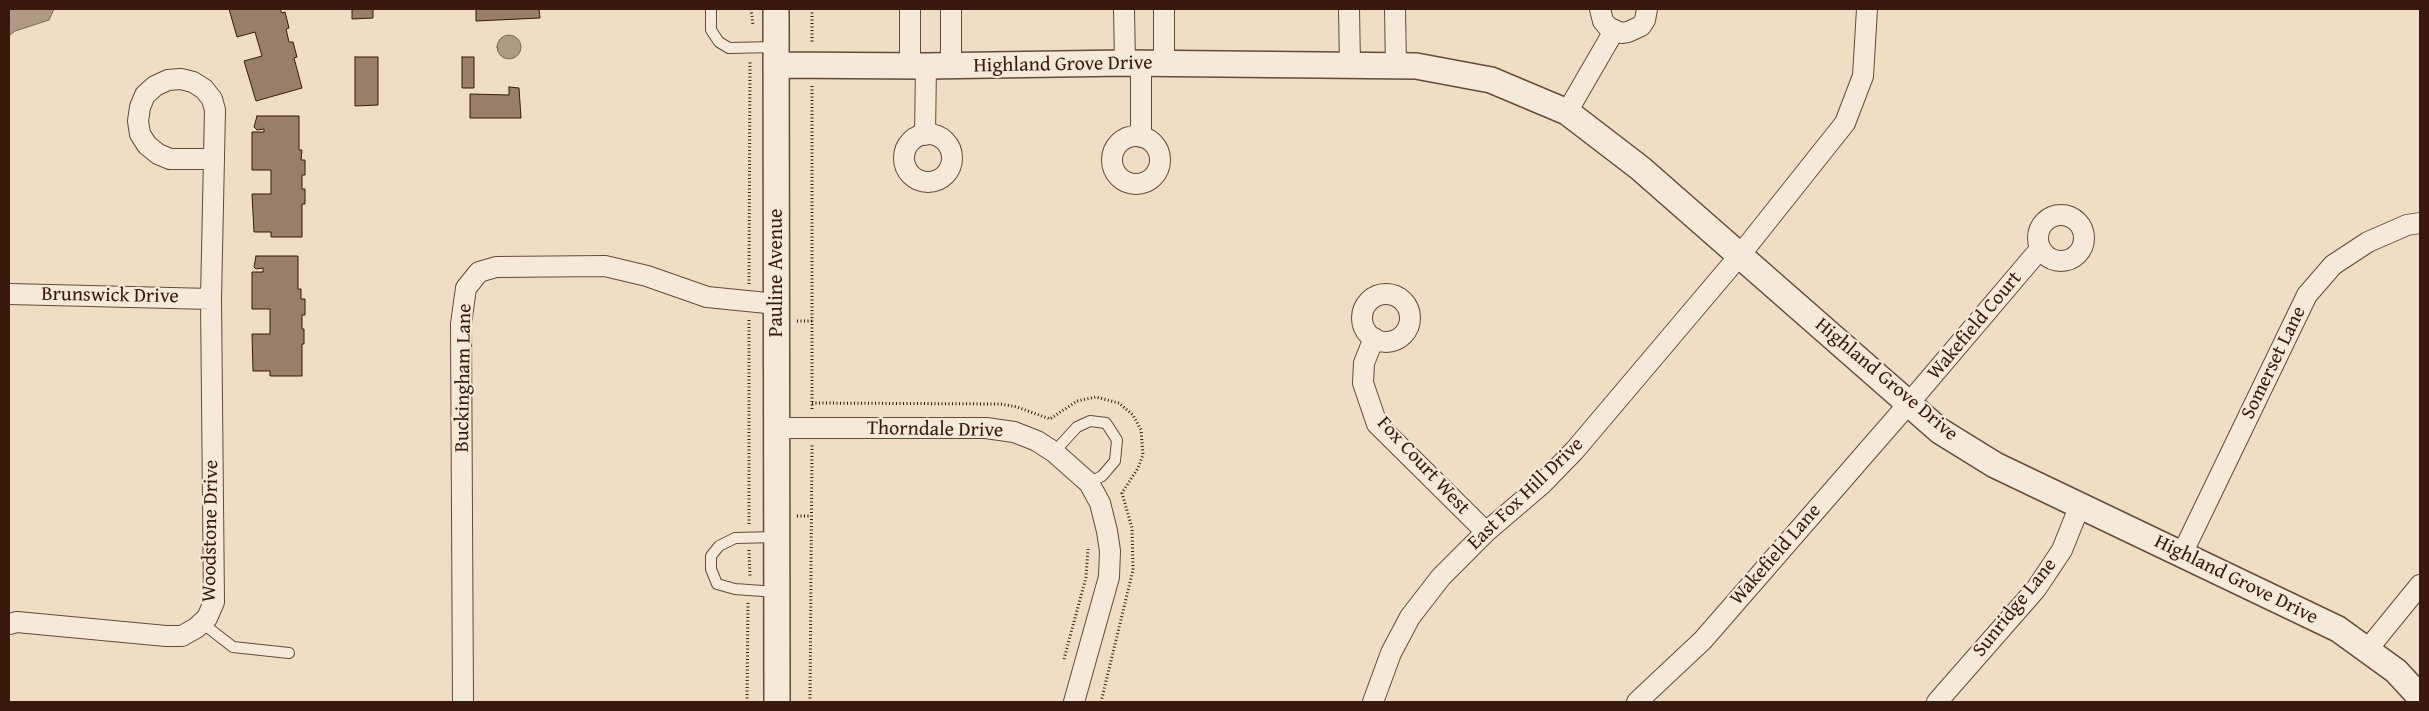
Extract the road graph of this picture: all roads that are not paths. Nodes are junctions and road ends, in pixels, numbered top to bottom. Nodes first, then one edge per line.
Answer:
1 (711, 9) edge
2 (776, 9) edge
3 (910, 9) edge
4 (952, 9) edge
5 (1124, 9) edge
6 (1164, 9) edge
7 (1349, 9) edge
8 (1395, 9) edge
9 (1600, 9) edge
10 (1647, 9) edge
11 (1866, 9) edge
12 (1614, 31) junction
13 (776, 56) junction
14 (1143, 63) junction
15 (1350, 65) junction
16 (918, 66) junction
17 (951, 66) junction
18 (1396, 66) junction
19 (1568, 112) junction
20 (925, 135) dead end
21 (1140, 137) dead end
22 (214, 159) junction
23 (2420, 222) edge
24 (2040, 249) dead end
25 (1740, 255) junction
26 (9, 294) edge
27 (211, 298) junction
28 (777, 304) junction
29 (1374, 338) dead end
30 (1910, 402) junction
31 (777, 428) junction
32 (1054, 452) junction
33 (1089, 483) junction
34 (2080, 505) junction
35 (1486, 532) junction
36 (777, 537) junction
37 (2182, 554) junction
38 (2420, 585) edge
39 (777, 592) junction
40 (202, 623) junction
41 (9, 624) edge
42 (2367, 650) junction
43 (288, 653) dead end
44 (2420, 697) edge
45 (463, 702) edge
46 (777, 702) edge
47 (1074, 702) edge
48 (1373, 702) edge
49 (1637, 702) edge
50 (1937, 702) edge

1 - 13 lane
2 - 13 street, Pauline Avenue
3 - 16 street
4 - 17 street
5 - 14 street
6 - 14 street
7 - 15 street
8 - 18 street
9 - 12 street
10 - 12 street
11 - 25 street, East Fox Hill Drive
12 - 19 street
13 - 16 street, Highland Grove Drive
13 - 28 street, Pauline Avenue
14 - 15 street, Highland Grove Drive
14 - 17 street, Highland Grove Drive
14 - 21 street
15 - 18 street, Highland Grove Drive
16 - 17 street, Highland Grove Drive
16 - 20 street
18 - 19 street, Highland Grove Drive
19 - 25 street, Highland Grove Drive
22 - 22 street
22 - 27 street, Woodstone Drive
23 - 37 street, Somerset Lane
24 - 30 street, Wakefield Court
25 - 30 street, Highland Grove Drive
25 - 35 street, East Fox Hill Drive
26 - 27 street, Brunswick Drive
27 - 40 street, Woodstone Drive
28 - 31 street, Pauline Avenue
28 - 45 street, Buckingham Lane
29 - 35 street, Fox Court West
30 - 34 street, Highland Grove Drive
30 - 49 street, Wakefield Lane
31 - 32 street, Thorndale Drive
31 - 36 street, Pauline Avenue
32 - 33 street, Thorndale Drive
32 - 33 lane
33 - 47 street, Thorndale Drive
34 - 37 street, Highland Grove Drive
34 - 50 street, Sunridge Lane
35 - 48 street, East Fox Hill Drive
36 - 39 street, Pauline Avenue
36 - 39 lane
37 - 42 street, Highland Grove Drive
38 - 42 street
39 - 46 street, Pauline Avenue
40 - 41 street, Woodstone Drive
40 - 43 lane
42 - 44 street, Highland Grove Drive

